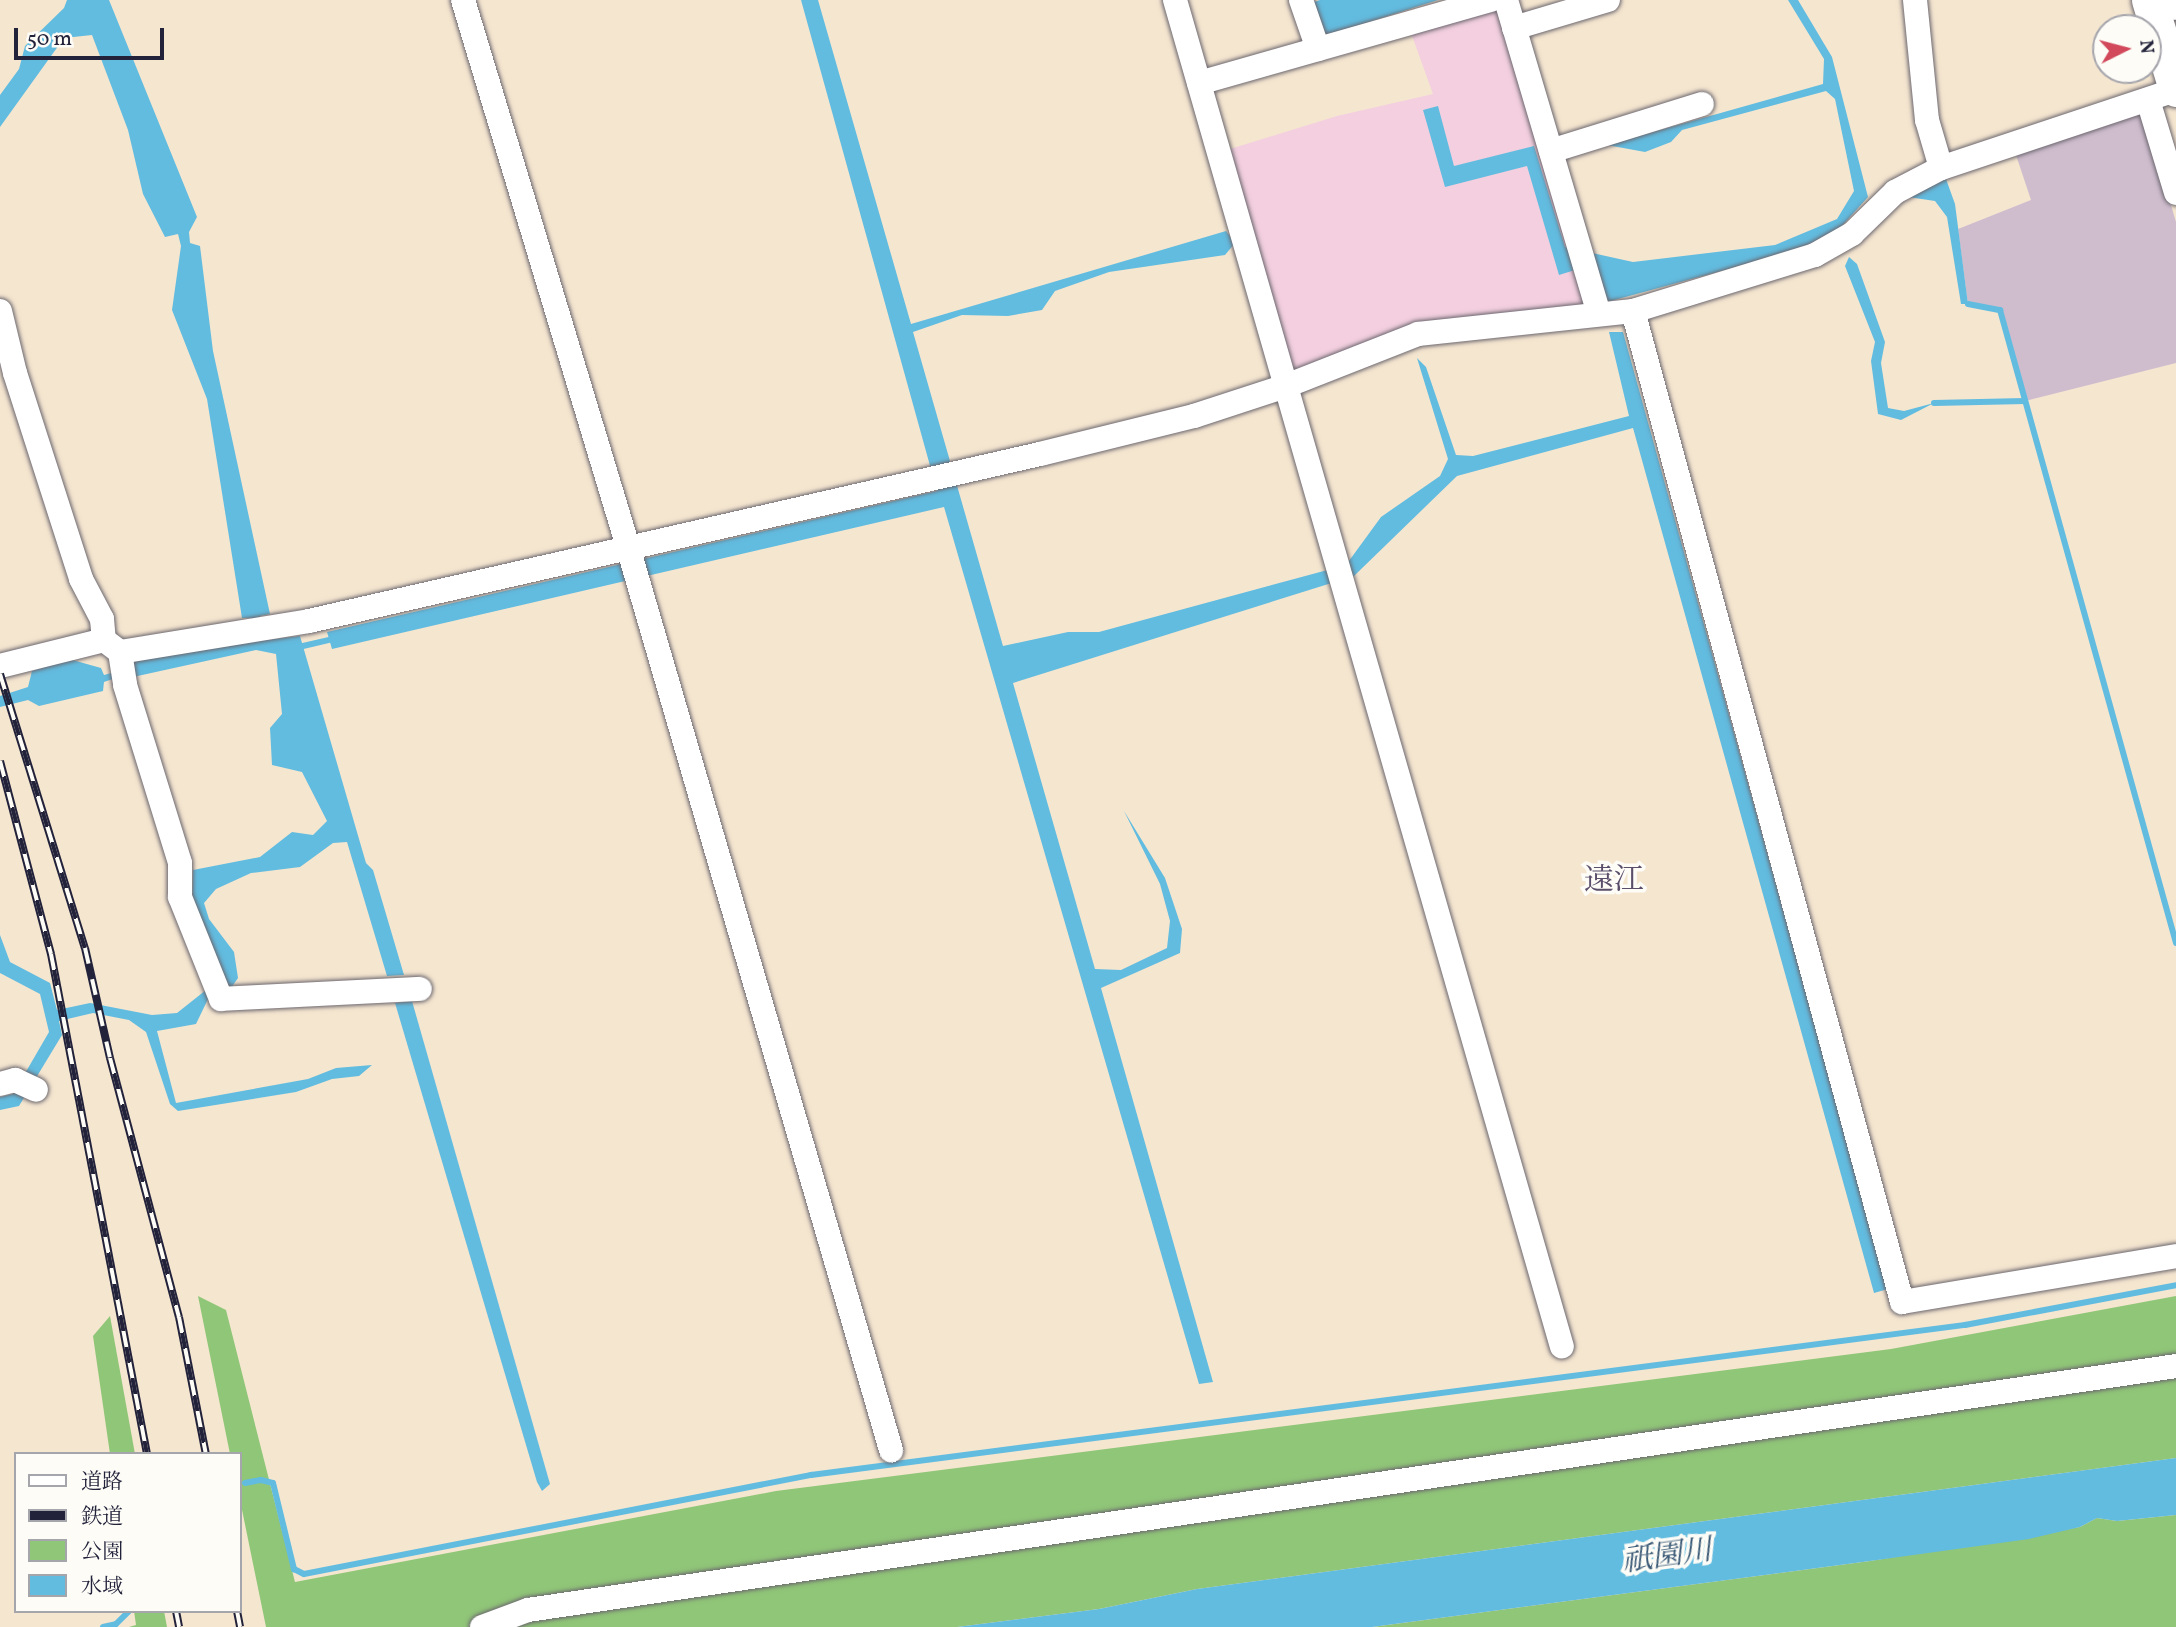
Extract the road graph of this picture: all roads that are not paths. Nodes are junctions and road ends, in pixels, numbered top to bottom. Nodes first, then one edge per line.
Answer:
1 (463, 0) edge
2 (1175, 0) edge
3 (1301, 0) edge
4 (1491, 0) edge
5 (1506, 0) edge
6 (1608, 0) edge
7 (1914, 0) edge
8 (2149, 0) edge
9 (1514, 28) junction
10 (1318, 49) junction
11 (1199, 83) junction
12 (2167, 93) edge
13 (1702, 104) dead end
14 (1551, 151) junction
15 (1941, 168) junction
16 (2176, 193) edge
17 (0, 311) edge
18 (1633, 311) junction
19 (1599, 314) junction
20 (8, 375) edge
21 (1286, 386) junction
22 (630, 552) junction
23 (118, 660) junction
24 (0, 666) edge
25 (407, 989) dead end
26 (2176, 1256) edge
27 (1562, 1347) dead end
28 (2176, 1366) edge
29 (891, 1450) dead end
30 (482, 1627) edge

1 - 22 street
2 - 11 street
3 - 10 street
4 - 10 street
5 - 9 street
6 - 9 street
7 - 15 street
8 - 12 highway
9 - 14 street
10 - 11 street
11 - 21 street
12 - 15 street
12 - 16 street
13 - 14 street
14 - 19 street
15 - 18 street
17 - 20 street
18 - 19 street
18 - 26 street
19 - 21 street
20 - 23 street
21 - 22 street
21 - 27 street
22 - 23 street
22 - 29 street
23 - 24 street
23 - 25 street
28 - 30 street

